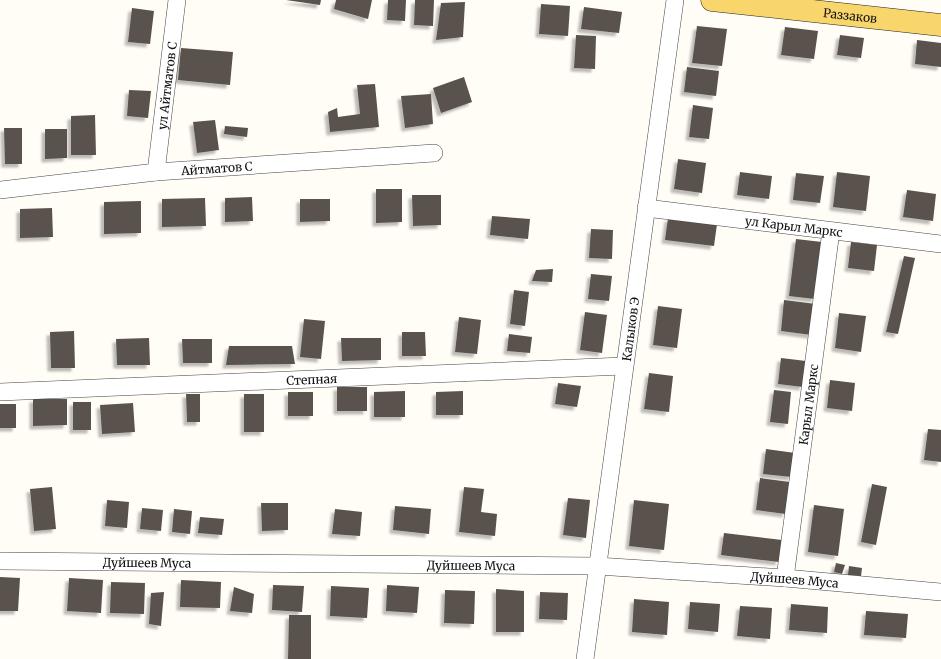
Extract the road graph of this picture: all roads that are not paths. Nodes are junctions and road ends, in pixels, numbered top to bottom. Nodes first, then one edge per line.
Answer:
1 (177, 0) edge
2 (675, 0) edge
3 (712, 0) edge
4 (941, 25) edge
5 (434, 153) dead end
6 (156, 172) junction
7 (0, 190) edge
8 (646, 208) junction
9 (831, 231) junction
10 (941, 244) edge
11 (624, 366) junction
12 (0, 392) edge
13 (0, 561) edge
14 (597, 566) junction
15 (785, 578) junction
16 (941, 592) edge
17 (585, 659) edge

1 - 6 street, ул Айтматов С
2 - 8 street, Калыков Э
3 - 4 main road, Раззаков
5 - 6 street, Айтматов С
6 - 7 street, Айтматов С
8 - 9 street, ул Карыл Маркс
8 - 11 street, Калыков Э
9 - 10 street, ул Карыл Маркс
9 - 15 street, Карыл Маркс
11 - 12 street, Степная
11 - 14 street, Калыков Э
13 - 14 street, Дуйшеев Муса
14 - 15 street, Дуйшеев Муса
14 - 17 street, Калыков Э
15 - 16 street, Дуйшеев Муса

